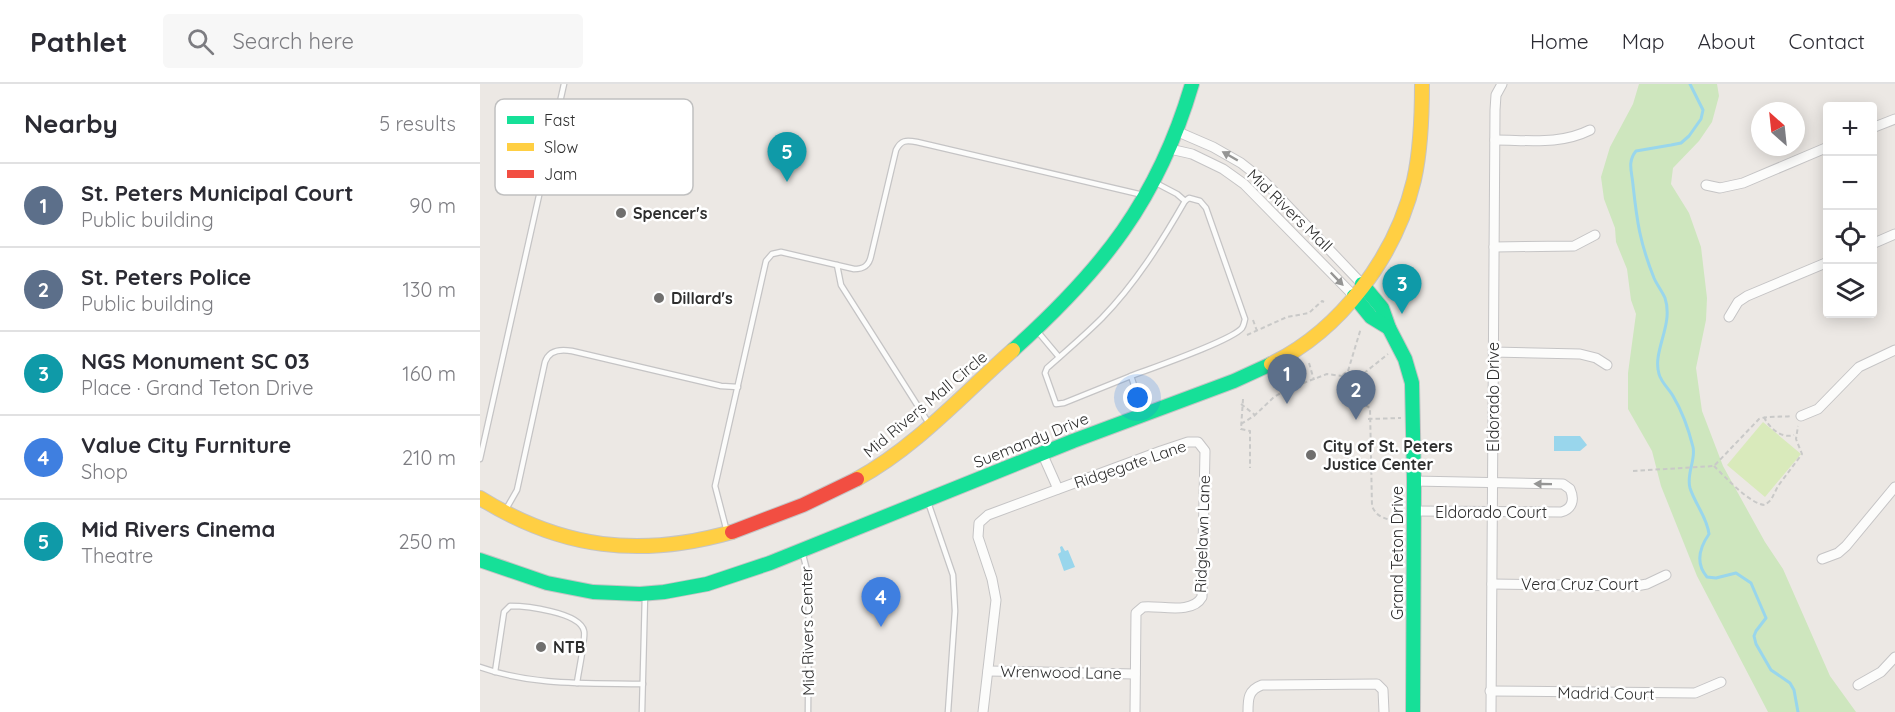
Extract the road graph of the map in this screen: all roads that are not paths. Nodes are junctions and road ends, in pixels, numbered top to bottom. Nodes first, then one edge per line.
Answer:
1 (564, 84) edge
2 (1192, 84) edge
3 (1422, 84) edge
4 (1502, 84) edge
5 (561, 99) edge
6 (1895, 119) edge
7 (1877, 126) edge
8 (1590, 130) dead end
9 (1176, 131) junction
10 (1495, 140) junction
11 (1170, 148) junction
12 (1823, 149) edge
13 (1154, 182) junction
14 (1706, 184) dead end
15 (539, 195) edge
16 (1146, 196) junction
17 (1185, 201) junction
18 (1895, 234) edge
19 (1595, 235) dead end
20 (1877, 242) edge
21 (1494, 247) junction
22 (1823, 264) edge
23 (837, 265) junction
24 (1362, 284) junction
25 (1354, 296) junction
26 (1729, 317) dead end
27 (1389, 328) junction
28 (1036, 329) junction
29 (1895, 350) edge
30 (1493, 352) junction
31 (1059, 357) junction
32 (1607, 366) dead end
33 (1131, 376) junction
34 (738, 387) junction
35 (1144, 414) junction
36 (1801, 416) road end
37 (929, 425) junction
38 (1202, 445) joint
39 (1042, 453) junction
40 (480, 459) edge
41 (1414, 481) junction
42 (1493, 483) junction
43 (1895, 487) edge
44 (1058, 489) junction
45 (480, 498) edge
46 (927, 500) junction
47 (504, 512) junction
48 (1414, 512) junction
49 (1494, 512) junction
50 (728, 534) junction
51 (802, 550) junction
52 (1822, 559) dead end
53 (480, 560) edge
54 (1666, 575) dead end
55 (1492, 584) junction
56 (645, 593) junction
57 (1895, 657) edge
58 (480, 667) edge
59 (988, 671) junction
60 (495, 672) junction
61 (1135, 674) junction
62 (1720, 682) dead end
63 (577, 683) junction
64 (643, 684) junction
65 (1858, 685) dead end
66 (1490, 692) junction
67 (642, 712) edge
68 (808, 712) edge
69 (948, 712) edge
70 (983, 712) edge
71 (1135, 712) edge
72 (1248, 712) edge
73 (1384, 712) edge
74 (1413, 712) edge
75 (1491, 712) edge

1 - 5 lane
2 - 9 street, Mid Rivers Mall Circle
3 - 24 street, Suemandy Drive
4 - 10 street, Eldorado Drive
6 - 7 street
8 - 10 street
9 - 11 street, Mid Rivers Mall Circle
24 -> 9 street, Mid Rivers Mall
10 - 21 street, Eldorado Drive
11 - 13 street, Mid Rivers Mall Circle
11 -> 25 street, Mid Rivers Mall
12 - 14 street
13 - 16 street, Mid Rivers Mall Circle
13 - 17 lane
15 - 40 lane
16 - 23 lane
16 - 28 street, Mid Rivers Mall Circle
17 - 31 lane
17 - 33 lane
18 - 20 street
19 - 21 street
21 - 30 street, Eldorado Drive
22 - 26 street
23 - 34 lane
23 - 37 lane
24 - 25 street, Suemandy Drive
24 - 27 street, Grand Teton Drive
25 - 27 street, Grand Teton Drive
25 - 35 street, Suemandy Drive
27 - 41 street, Grand Teton Drive
28 - 31 lane
28 - 37 street, Mid Rivers Mall Circle
29 - 36 street
30 - 32 street
30 - 42 street, Eldorado Drive
31 - 33 lane
33 - 35 lane
34 - 47 lane
34 - 50 lane
35 - 39 street, Suemandy Drive
37 - 50 street, Mid Rivers Mall Circle
38 - 44 street, Ridgegate Lane
38 - 61 street, Ridgelawn Lane
39 - 44 street, Ridgegate Lane
39 - 46 street, Suemandy Drive
41 - 42 street, Eldorado Court
41 - 48 street, Grand Teton Drive
42 - 49 street, Eldorado Drive
49 -> 42 street, Eldorado Court
43 - 52 street
44 - 59 street, Ridgegate Lane
45 - 47 street, Mid Rivers Mall Circle
46 - 51 street, Suemandy Drive
46 - 69 lane
47 - 50 street, Mid Rivers Mall Circle
48 - 49 street, Eldorado Court
48 - 74 street, Grand Teton Drive
49 - 55 street, Eldorado Drive
51 - 56 street, Suemandy Drive
51 - 68 lane, Mid Rivers Center
53 - 56 street, Suemandy Drive
54 - 55 street, Vera Cruz Court
55 - 66 street, Eldorado Drive
56 - 64 lane
57 - 65 street
58 - 60 lane
59 - 61 street, Wrenwood Lane
59 - 70 street
60 - 63 lane
60 - 63 lane
61 - 71 street, Ridgelawn Lane
62 - 66 street, Madrid Court
63 - 64 lane
64 - 67 lane
66 - 75 street, Eldorado Drive
72 - 73 street

